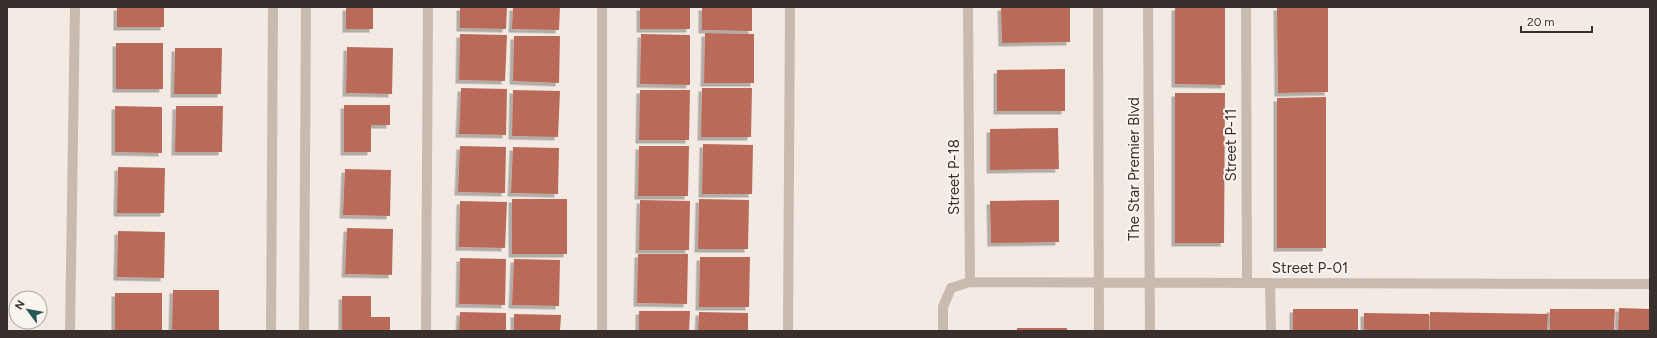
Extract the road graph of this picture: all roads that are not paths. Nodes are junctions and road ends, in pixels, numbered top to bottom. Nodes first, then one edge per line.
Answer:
1 (75, 7) edge
2 (273, 7) edge
3 (306, 7) edge
4 (428, 7) edge
5 (602, 7) edge
6 (790, 7) edge
7 (968, 7) edge
8 (1098, 7) edge
9 (1148, 7) edge
10 (1246, 7) edge
11 (970, 282) junction
12 (1099, 282) junction
13 (1150, 283) junction
14 (1247, 283) junction
15 (1270, 283) junction
16 (1650, 284) edge
17 (70, 331) edge
18 (271, 331) edge
19 (304, 331) edge
20 (426, 331) edge
21 (602, 331) edge
22 (788, 331) edge
23 (943, 331) edge
24 (1099, 331) edge
25 (1150, 331) edge
26 (1271, 331) edge

1 - 17 street
2 - 18 street
3 - 19 street
4 - 20 street
5 - 21 street
6 - 22 street
7 - 11 street, Street P-18
8 - 12 street
9 - 13 street, The Star Premier Blvd
10 - 14 street, Street P-11
11 - 12 street, Street P-01
11 - 23 street
12 - 13 street, Street P-01
12 - 24 street
13 - 14 street, Street P-01
13 - 25 street, The Star Premier Blvd
14 - 15 street, Street P-01
15 - 16 street, Street P-01
15 - 26 street

